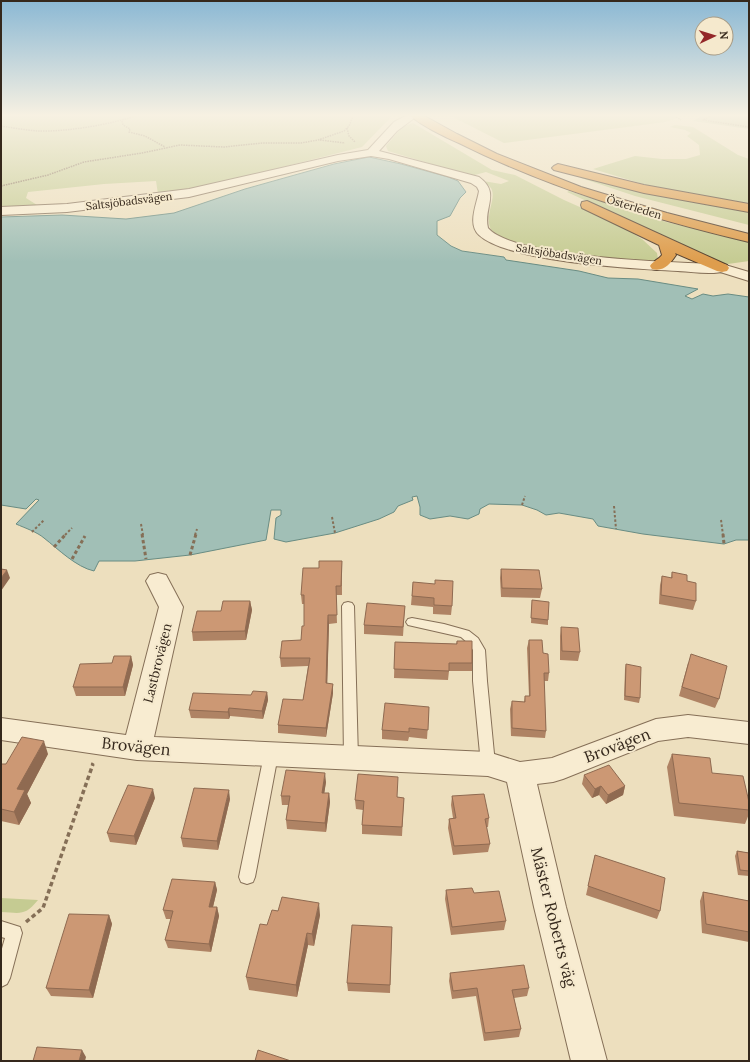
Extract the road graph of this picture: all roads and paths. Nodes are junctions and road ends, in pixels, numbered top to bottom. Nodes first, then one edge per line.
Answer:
1 (80, 164) edge
2 (314, 164) edge
3 (417, 164) edge
4 (510, 164) edge
5 (532, 164) edge
6 (546, 164) dead end
7 (516, 166) junction
8 (1, 186) edge
9 (749, 208) edge
10 (1, 211) edge
11 (749, 230) edge
12 (749, 238) edge
13 (665, 243) junction
14 (657, 266) junction
15 (749, 266) edge
16 (722, 268) junction
17 (749, 277) edge
18 (525, 496) dead end
19 (522, 505) dead end
20 (614, 506) dead end
21 (332, 517) dead end
22 (44, 520) dead end
23 (722, 520) dead end
24 (141, 524) dead end
25 (72, 528) dead end
26 (196, 529) dead end
27 (616, 529) dead end
28 (32, 532) dead end
29 (334, 532) dead end
30 (86, 536) dead end
31 (724, 544) dead end
32 (54, 547) dead end
33 (190, 555) dead end
34 (72, 559) dead end
35 (146, 559) dead end
36 (158, 581) dead end
37 (348, 606) dead end
38 (412, 622) dead end
39 (1, 729) edge
40 (749, 733) edge
41 (100, 743) junction
42 (137, 748) junction
43 (271, 755) junction
44 (351, 759) junction
45 (488, 764) junction
46 (520, 774) junction
47 (248, 877) dead end
48 (7, 931) edge
49 (1, 978) edge
50 (589, 1061) edge

1 - 8 path
2 - 10 street, Saltsjöbadsvägen
3 - 14 street, Saltsjöbadsvägen
4 - 7 highway, Österleden
5 - 11 highway, Österleden
6 - 9 highway
7 - 12 highway, Österleden
7 - 13 highway
13 - 14 highway
13 - 16 highway
14 - 16 street, Saltsjöbadsvägen
15 - 16 street
16 - 17 street
18 - 19 path
20 - 27 path
21 - 29 path
22 - 28 path
23 - 31 path
24 - 35 path
25 - 32 path
26 - 33 path
30 - 34 path
36 - 42 street, Lastbrovägen
37 - 44 lane
38 - 45 lane
39 - 41 street, Brovägen
40 - 46 street, Brovägen
41 - 42 street, Brovägen
41 - 48 path
42 - 43 street, Brovägen
43 - 44 street, Brovägen
43 - 47 lane
44 - 45 street, Brovägen
45 - 46 street, Brovägen
46 - 50 street, Mäster Roberts väg
48 - 49 lane

